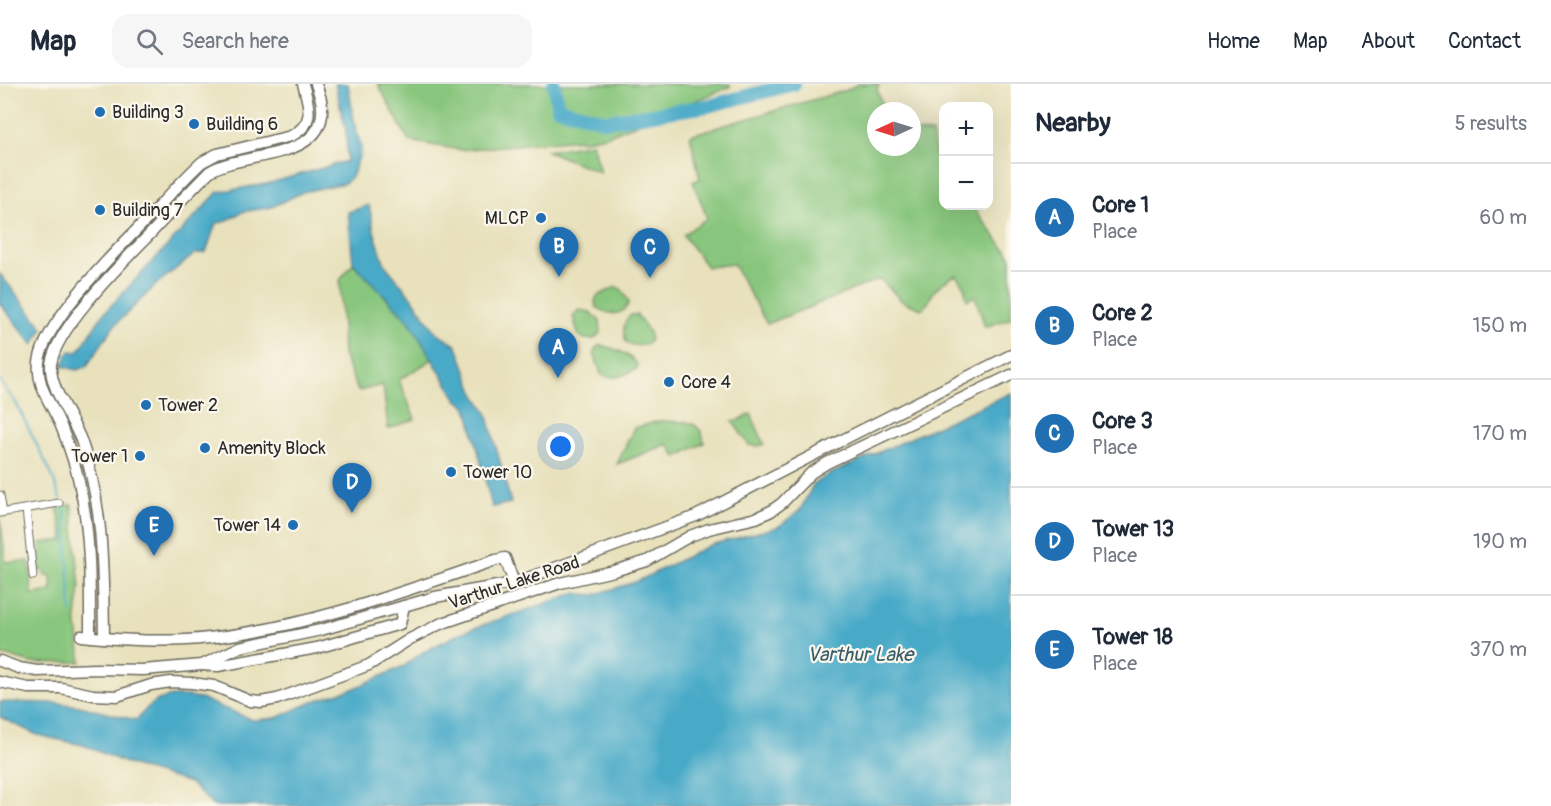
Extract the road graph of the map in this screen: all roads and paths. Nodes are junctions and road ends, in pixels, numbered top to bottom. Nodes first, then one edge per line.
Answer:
1 (303, 84) edge
2 (316, 84) edge
3 (73, 301) junction
4 (83, 309) junction
5 (48, 339) junction
6 (61, 341) junction
7 (1011, 355) edge
8 (1011, 375) edge
9 (0, 495) edge
10 (58, 503) dead end
11 (26, 509) junction
12 (1, 512) edge
13 (98, 512) junction
14 (85, 513) junction
15 (33, 576) dead end
16 (514, 583) junction
17 (404, 606) junction
18 (236, 634) junction
19 (104, 638) junction
20 (240, 647) junction
21 (0, 662) edge
22 (202, 665) junction
23 (0, 682) edge

1 - 3 main road
2 - 4 main road
3 - 4 main road
3 - 5 main road
4 - 6 main road
5 - 6 main road
5 - 14 main road
6 - 13 main road
7 - 16 main road, Varthur Lake Road
8 - 23 main road, Varthur Lake Road
9 - 12 street
10 - 11 street
11 - 12 street
11 - 15 street
13 - 14 main road
13 - 19 main road
14 - 19 main road
16 - 17 main road, Varthur Lake Road
16 - 18 main road
17 - 20 main road, Varthur Lake Road
17 - 22 main road, Varthur Lake Road
18 - 19 main road
18 - 20 main road
20 - 22 main road, Varthur Lake Road
21 - 22 main road, Varthur Lake Road

